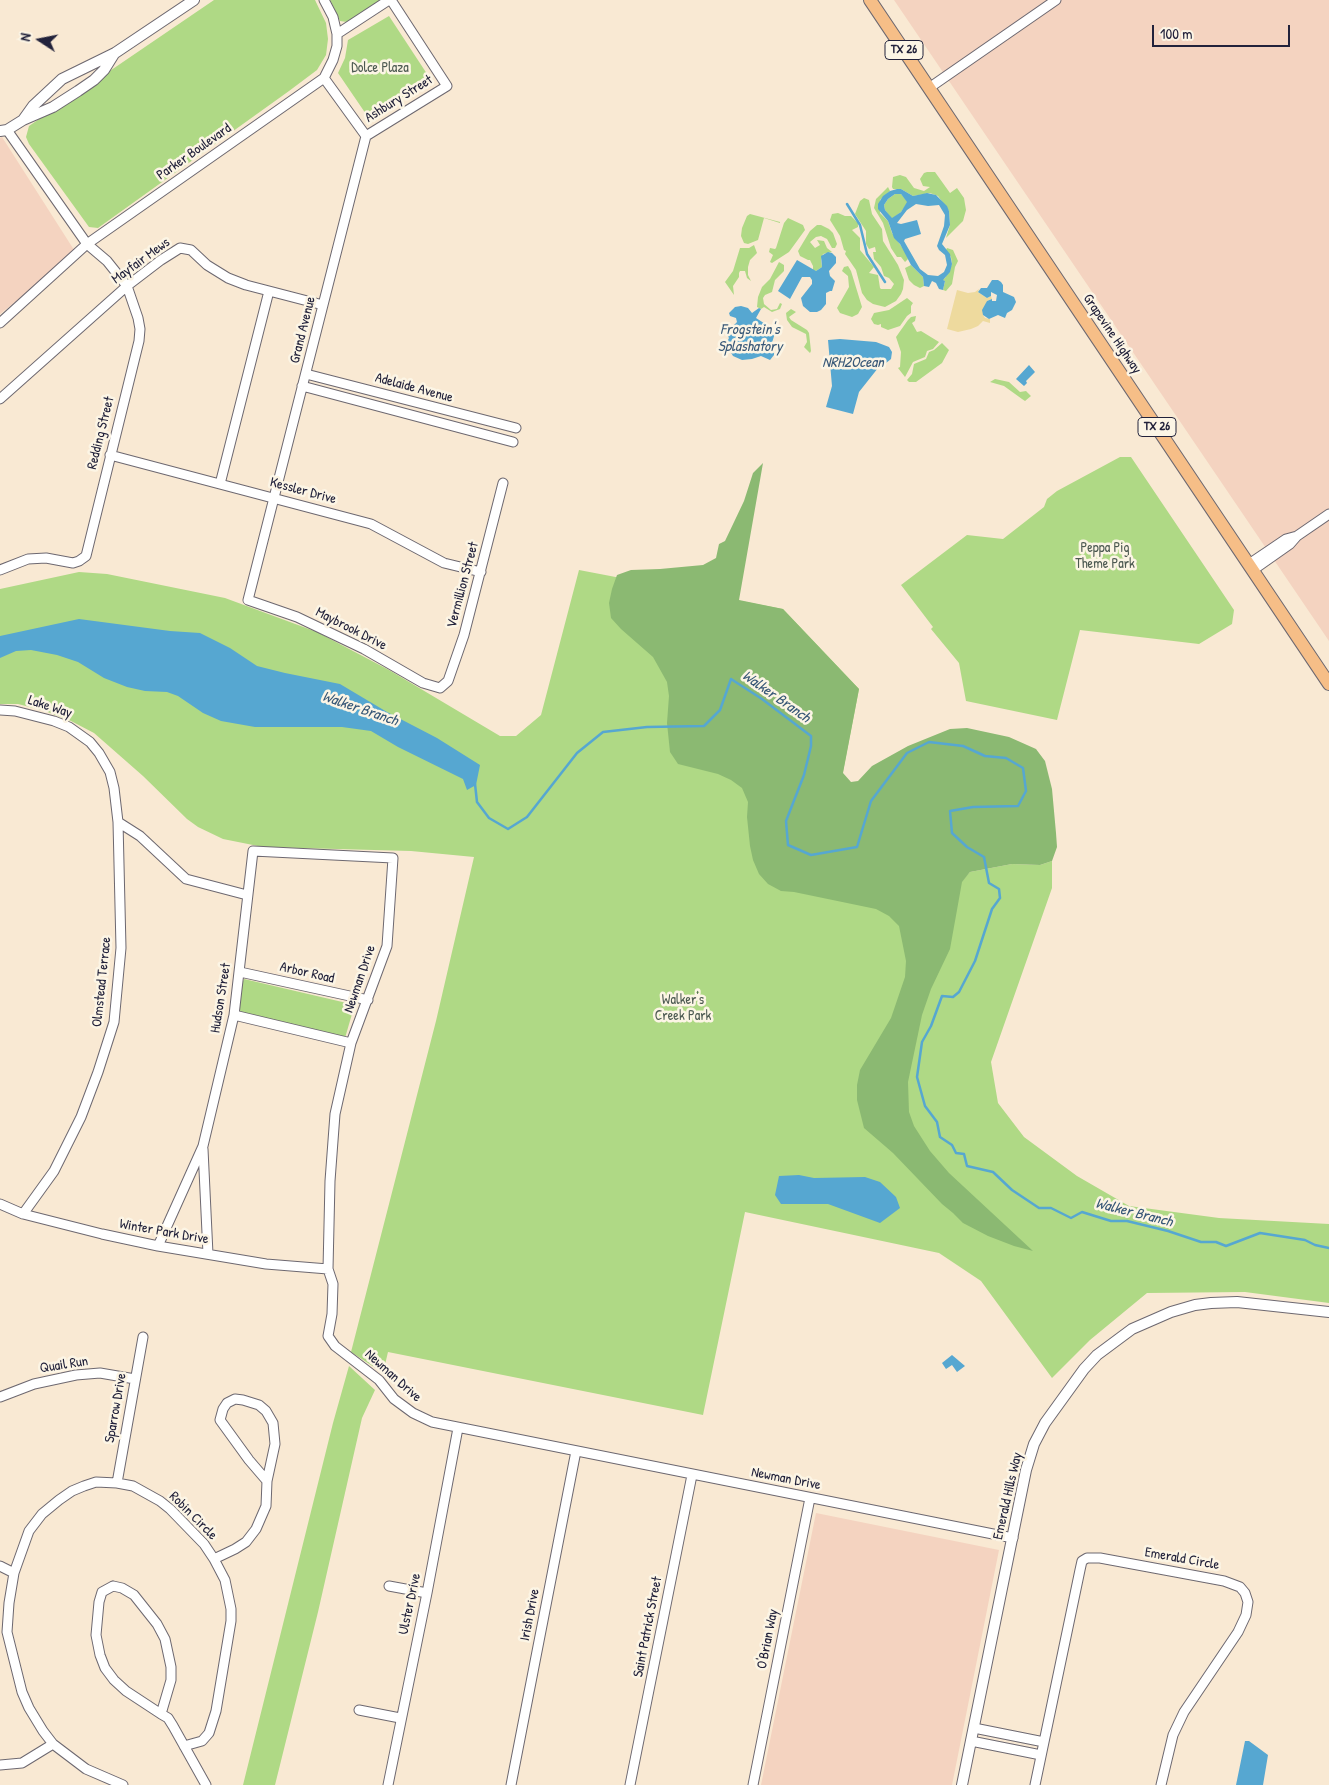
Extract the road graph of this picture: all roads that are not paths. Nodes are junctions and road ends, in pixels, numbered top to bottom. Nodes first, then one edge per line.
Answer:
1 (194, 0) edge
2 (324, 0) edge
3 (390, 0) edge
4 (870, 0) edge
5 (1056, 0) edge
6 (337, 34) junction
7 (115, 53) junction
8 (324, 78) junction
9 (929, 88) junction
10 (23, 120) junction
11 (3, 131) edge
12 (366, 136) junction
13 (87, 244) junction
14 (127, 286) junction
15 (269, 291) junction
16 (323, 305) junction
17 (0, 324) edge
18 (306, 374) junction
19 (302, 386) junction
20 (0, 399) edge
21 (516, 428) dead end
22 (513, 442) dead end
23 (110, 454) junction
24 (503, 483) dead end
25 (220, 484) junction
26 (274, 497) junction
27 (1329, 514) edge
28 (1251, 567) junction
29 (0, 570) edge
30 (482, 572) junction
31 (248, 600) joint
32 (1329, 684) edge
33 (440, 688) joint
34 (0, 710) edge
35 (118, 822) junction
36 (393, 858) joint
37 (247, 895) junction
38 (240, 972) junction
39 (368, 1000) junction
40 (234, 1015) junction
41 (351, 1043) junction
42 (203, 1146) junction
43 (0, 1204) edge
44 (23, 1214) junction
45 (158, 1246) junction
46 (208, 1254) junction
47 (328, 1269) junction
48 (1329, 1312) edge
49 (143, 1337) dead end
50 (134, 1379) junction
51 (0, 1398) edge
52 (458, 1428) junction
53 (576, 1451) junction
54 (692, 1475) junction
55 (267, 1481) junction
56 (118, 1483) junction
57 (810, 1498) junction
58 (1013, 1538) junction
59 (214, 1559) junction
60 (0, 1566) edge
61 (14, 1573) junction
62 (389, 1586) dead end
63 (427, 1593) junction
64 (3, 1633) edge
65 (359, 1710) dead end
66 (162, 1714) junction
67 (400, 1718) junction
68 (974, 1728) junction
69 (971, 1741) junction
70 (1044, 1742) junction
71 (53, 1744) junction
72 (184, 1746) junction
73 (1041, 1755) junction
74 (0, 1764) edge
75 (123, 1785) edge
76 (206, 1785) edge
77 (388, 1785) edge
78 (511, 1785) edge
79 (630, 1785) edge
80 (753, 1785) edge
81 (962, 1785) edge
82 (1035, 1785) edge
83 (1161, 1785) edge

1 - 7 street
2 - 6 street
3 - 6 street
3 - 12 street, Ashbury Street
4 - 9 main road, Grapevine Highway / TX 26
5 - 9 street
6 - 8 street
7 - 10 street
7 - 10 street
8 - 12 street
8 - 13 street, Parker Boulevard
9 - 28 main road, Grapevine Highway / TX 26
10 - 11 street
11 - 13 street, Redding Street
12 - 16 street, Grand Avenue
13 - 14 street, Redding Street
13 - 17 street, Parker Boulevard
14 - 15 street, Mayfair Mews
14 - 20 street, Mayfair Mews
14 - 23 street, Redding Street
15 - 16 street, Mayfair Mews
15 - 25 street
16 - 18 street, Grand Avenue
18 - 19 street, Grand Avenue
18 - 21 street, Adelaide Avenue
19 - 22 street, Adelaide Avenue
19 - 26 street, Grand Avenue
23 - 25 street, Kessler Drive
23 - 29 street, Redding Street
24 - 30 street, Vermillion Street
25 - 26 street, Kessler Drive
26 - 30 street, Kessler Drive
26 - 31 street, Grand Avenue
27 - 28 street
28 - 32 main road, Grapevine Highway / TX 26
30 - 33 street, Vermillion Street
31 - 33 street, Maybrook Drive
34 - 35 street, Lake Way
35 - 37 street
35 - 44 street, Olmstead Terrace
36 - 37 street, Hudson Street
36 - 39 street, Newman Drive
37 - 38 street, Hudson Street
38 - 39 street, Arbor Road
38 - 40 street, Hudson Street
39 - 41 street, Newman Drive
40 - 41 street
40 - 42 street, Hudson Street
41 - 47 street, Newman Drive
42 - 45 street, Hudson Street
42 - 46 street, Hudson Street
43 - 44 street, Winter Park Drive
44 - 45 street, Winter Park Drive
45 - 46 street, Winter Park Drive
46 - 47 street, Winter Park Drive
47 - 52 street, Newman Drive
48 - 58 street, Emerald Hills Way
49 - 50 street, Sparrow Drive
50 - 51 street, Quail Run
50 - 56 street, Sparrow Drive
52 - 53 street, Newman Drive
52 - 63 street, Ulster Drive
53 - 54 street, Newman Drive
53 - 78 street, Irish Drive
54 - 57 street, Newman Drive
54 - 79 street, Saint Patrick Street
55 - 55 street
55 - 59 street
56 - 59 street, Robin Circle
56 - 61 street, Robin Circle
57 - 58 street, Newman Drive
57 - 80 street, O'Brian Way
58 - 68 street, Emerald Hills Way
59 - 72 street, Robin Circle
60 - 61 street
61 - 64 street, Robin Circle
62 - 63 street
63 - 67 street, Ulster Drive
64 - 71 street, Robin Circle
65 - 67 street
66 - 66 street
66 - 72 street
67 - 77 street, Ulster Drive
68 - 69 street, Emerald Hills Way
68 - 70 street
69 - 73 street
69 - 81 street, Emerald Hills Way
70 - 73 street, Emerald Circle
70 - 83 street, Emerald Circle
71 - 74 street
71 - 75 street, Robin Circle
72 - 76 street
73 - 82 street, Emerald Circle

